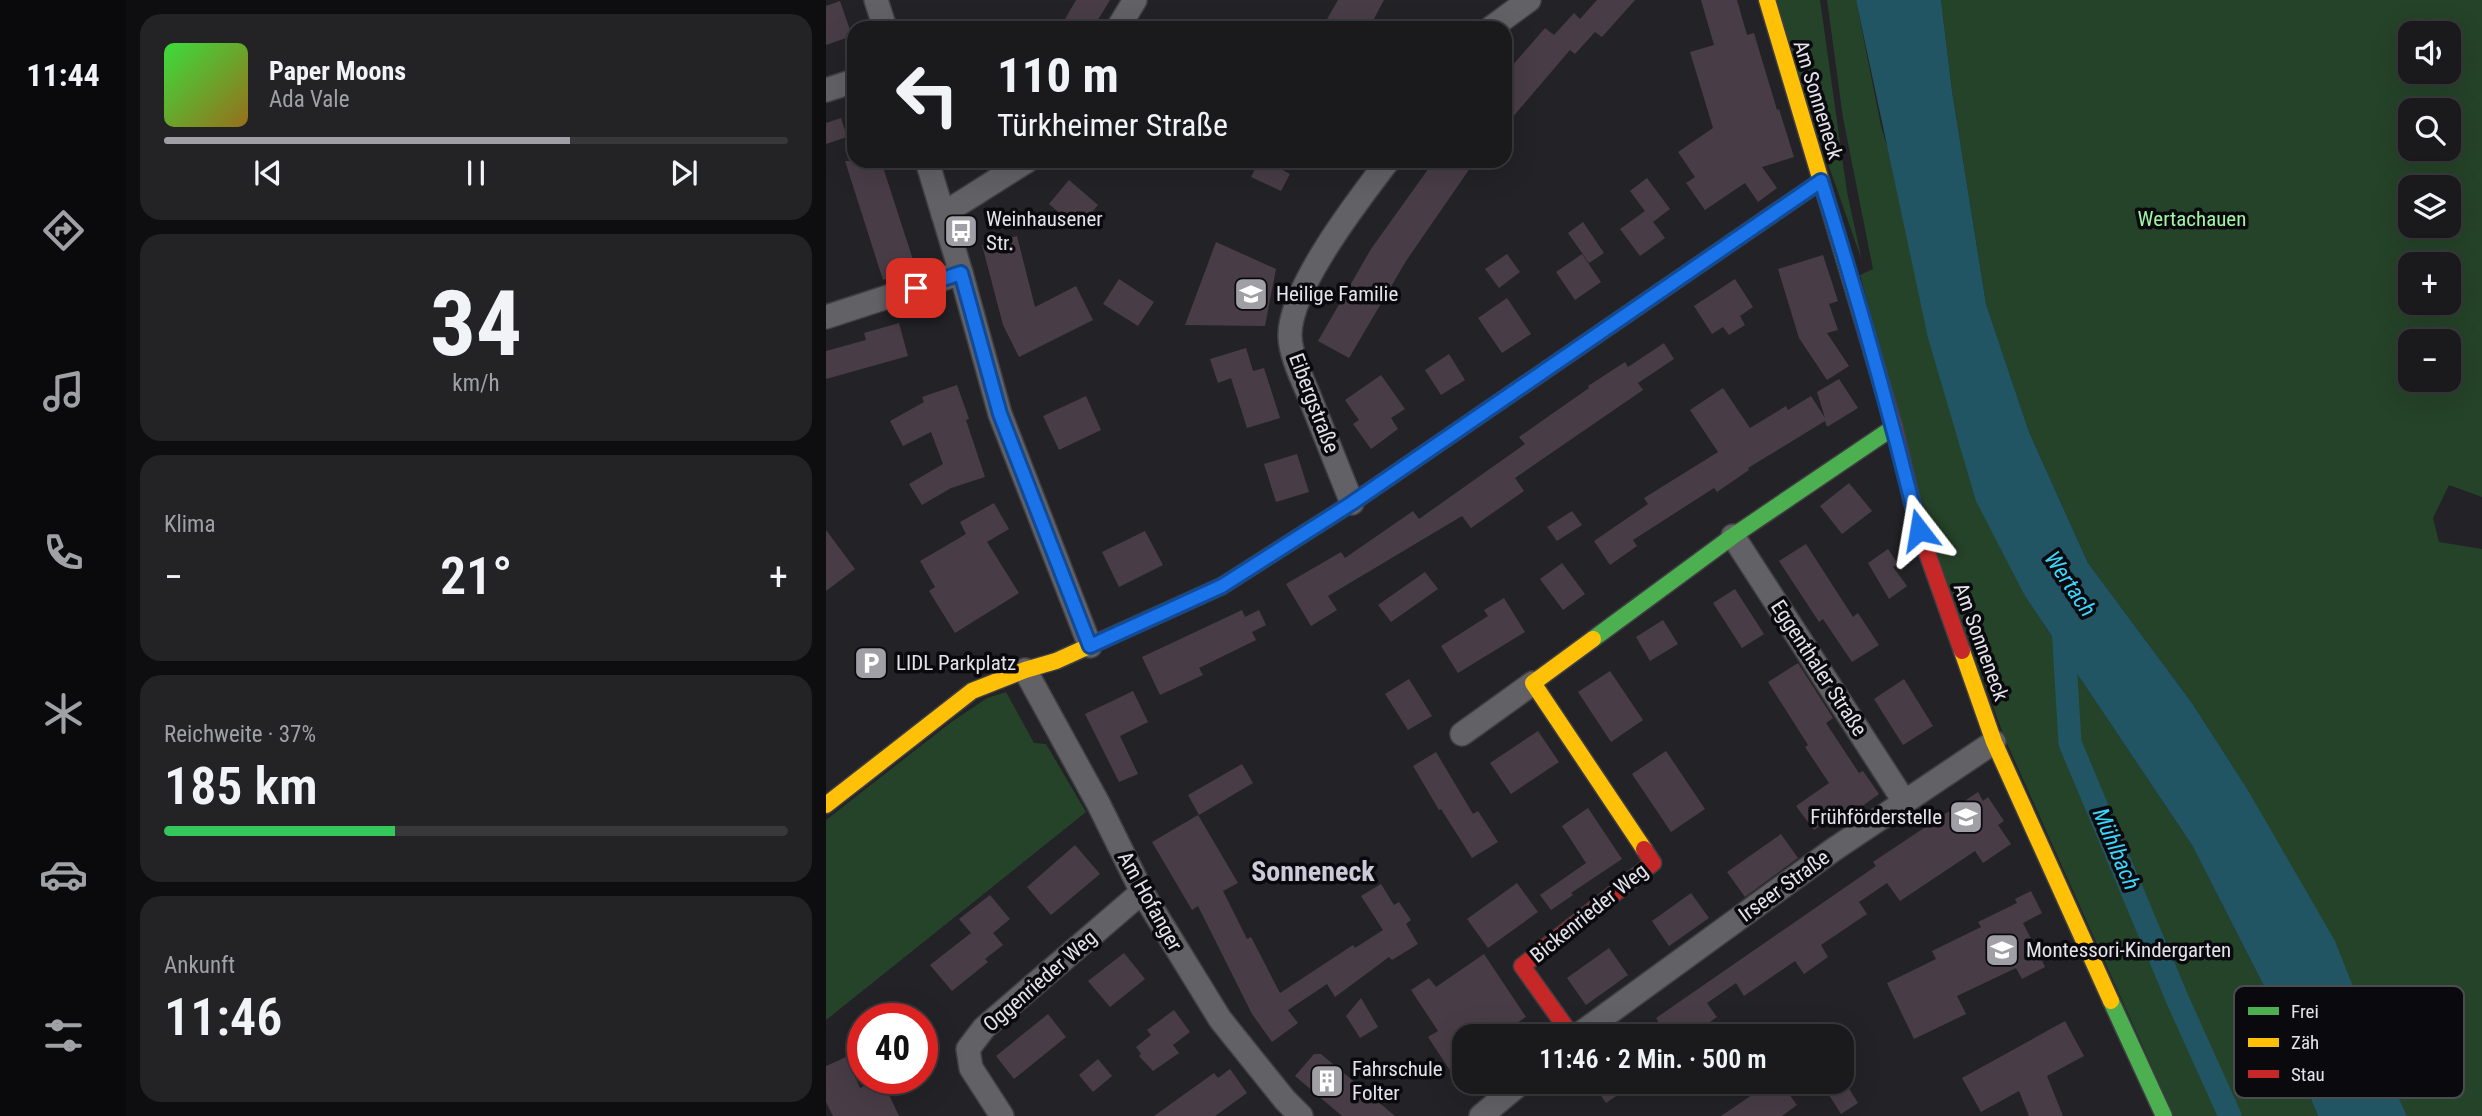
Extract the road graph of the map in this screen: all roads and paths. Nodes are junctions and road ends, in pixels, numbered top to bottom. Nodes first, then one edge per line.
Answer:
1 (876, 0) edge
2 (1135, 0) edge
3 (1530, 0) edge
4 (1767, 0) edge
5 (883, 21) edge
6 (1122, 21) edge
7 (1501, 21) edge
8 (847, 83) edge
9 (826, 90) edge
10 (929, 168) edge
11 (1016, 168) edge
12 (1382, 168) edge
13 (1821, 181) junction
14 (943, 214) junction
15 (961, 273) junction
16 (826, 317) edge
17 (1894, 427) junction
18 (1352, 503) junction
19 (1733, 536) junction
20 (1090, 646) junction
21 (1025, 670) junction
22 (1533, 683) junction
23 (1462, 734) dead end
24 (1994, 742) junction
25 (1904, 801) junction
26 (826, 805) edge
27 (1142, 892) junction
28 (1566, 1024) edge
29 (1592, 1024) edge
30 (1508, 1094) edge
31 (1002, 1116) edge
32 (1301, 1116) edge
33 (1481, 1116) edge
34 (2164, 1116) edge

1 - 5 street
2 - 6 street
3 - 7 street
4 - 13 street, Am Sonneneck
8 - 9 street
10 - 14 street
11 - 14 street
12 - 18 street, Eibergstraße
13 - 17 street, Am Sonneneck
13 - 18 street
14 - 15 street
15 - 16 street
15 - 20 street
17 - 19 street
17 - 24 street, Am Sonneneck
18 - 20 street
19 - 22 street
19 - 25 street, Eggenthaler Straße
20 - 21 street
21 - 26 street
21 - 27 street, Am Hofanger
22 - 23 street
22 - 28 street, Bickenrieder Weg
24 - 25 street, Irseer Straße
24 - 34 street, Am Sonneneck
25 - 29 street, Irseer Straße
27 - 31 street, Oggenrieder Weg
27 - 32 street, Am Hofanger
30 - 33 street

